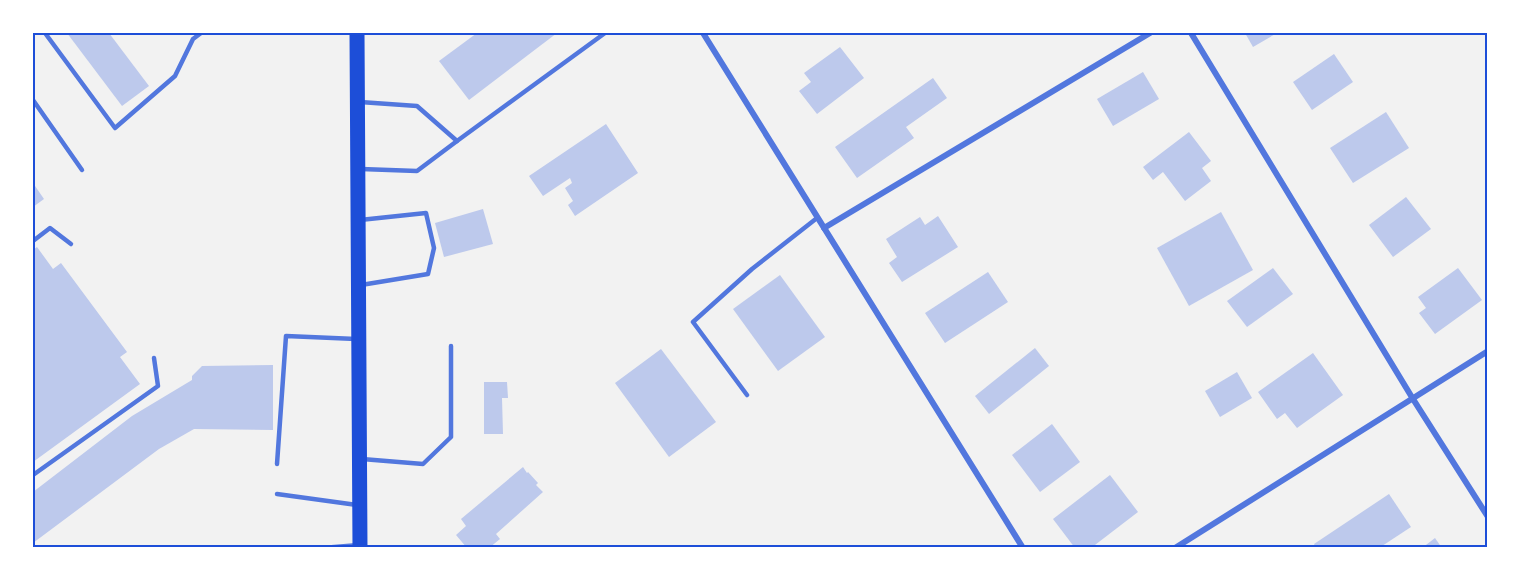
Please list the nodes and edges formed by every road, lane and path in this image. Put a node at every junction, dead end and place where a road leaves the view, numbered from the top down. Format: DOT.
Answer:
graph roads {
  1 [pos="45,33"];
  2 [pos="201,33"];
  3 [pos="357,33"];
  4 [pos="605,33"];
  5 [pos="704,33"];
  6 [pos="1150,33"];
  7 [pos="1191,33"];
  8 [pos="33,100"];
  9 [pos="357,102"];
  10 [pos="457,141"];
  11 [pos="358,169"];
  12 [pos="82,170"];
  13 [pos="817,218"];
  14 [pos="358,220"];
  15 [pos="824,228"];
  16 [pos="33,241"];
  17 [pos="71,243"];
  18 [pos="358,285"];
  19 [pos="359,339"];
  20 [pos="451,346"];
  21 [pos="1488,351"];
  22 [pos="154,358"];
  23 [pos="747,395"];
  24 [pos="1413,399"];
  25 [pos="360,459"];
  26 [pos="277,464"];
  27 [pos="33,475"];
  28 [pos="277,494"];
  29 [pos="360,505"];
  30 [pos="1488,517"];
  31 [pos="360,547"];
  32 [pos="322,548"];
  33 [pos="1023,548"];
  34 [pos="1175,548"];
  1 -- 2 [label="lane"];
  3 -- 9 [label="main road"];
  4 -- 10 [label="lane"];
  5 -- 13 [label="street"];
  6 -- 15 [label="street"];
  7 -- 24 [label="street"];
  8 -- 12 [label="lane"];
  9 -- 10 [label="lane"];
  9 -- 11 [label="main road"];
  10 -- 11 [label="lane"];
  11 -- 14 [label="main road"];
  13 -- 15 [label="street"];
  13 -- 23 [label="lane"];
  14 -- 18 [label="main road"];
  14 -- 18 [label="lane"];
  15 -- 33 [label="street"];
  16 -- 17 [label="lane"];
  18 -- 19 [label="main road"];
  19 -- 25 [label="main road"];
  19 -- 26 [label="lane"];
  20 -- 25 [label="lane"];
  21 -- 24 [label="street"];
  22 -- 27 [label="lane"];
  24 -- 30 [label="street"];
  24 -- 34 [label="street"];
  25 -- 29 [label="main road"];
  28 -- 29 [label="lane"];
  29 -- 31 [label="main road"];
  31 -- 32 [label="lane"];
}
